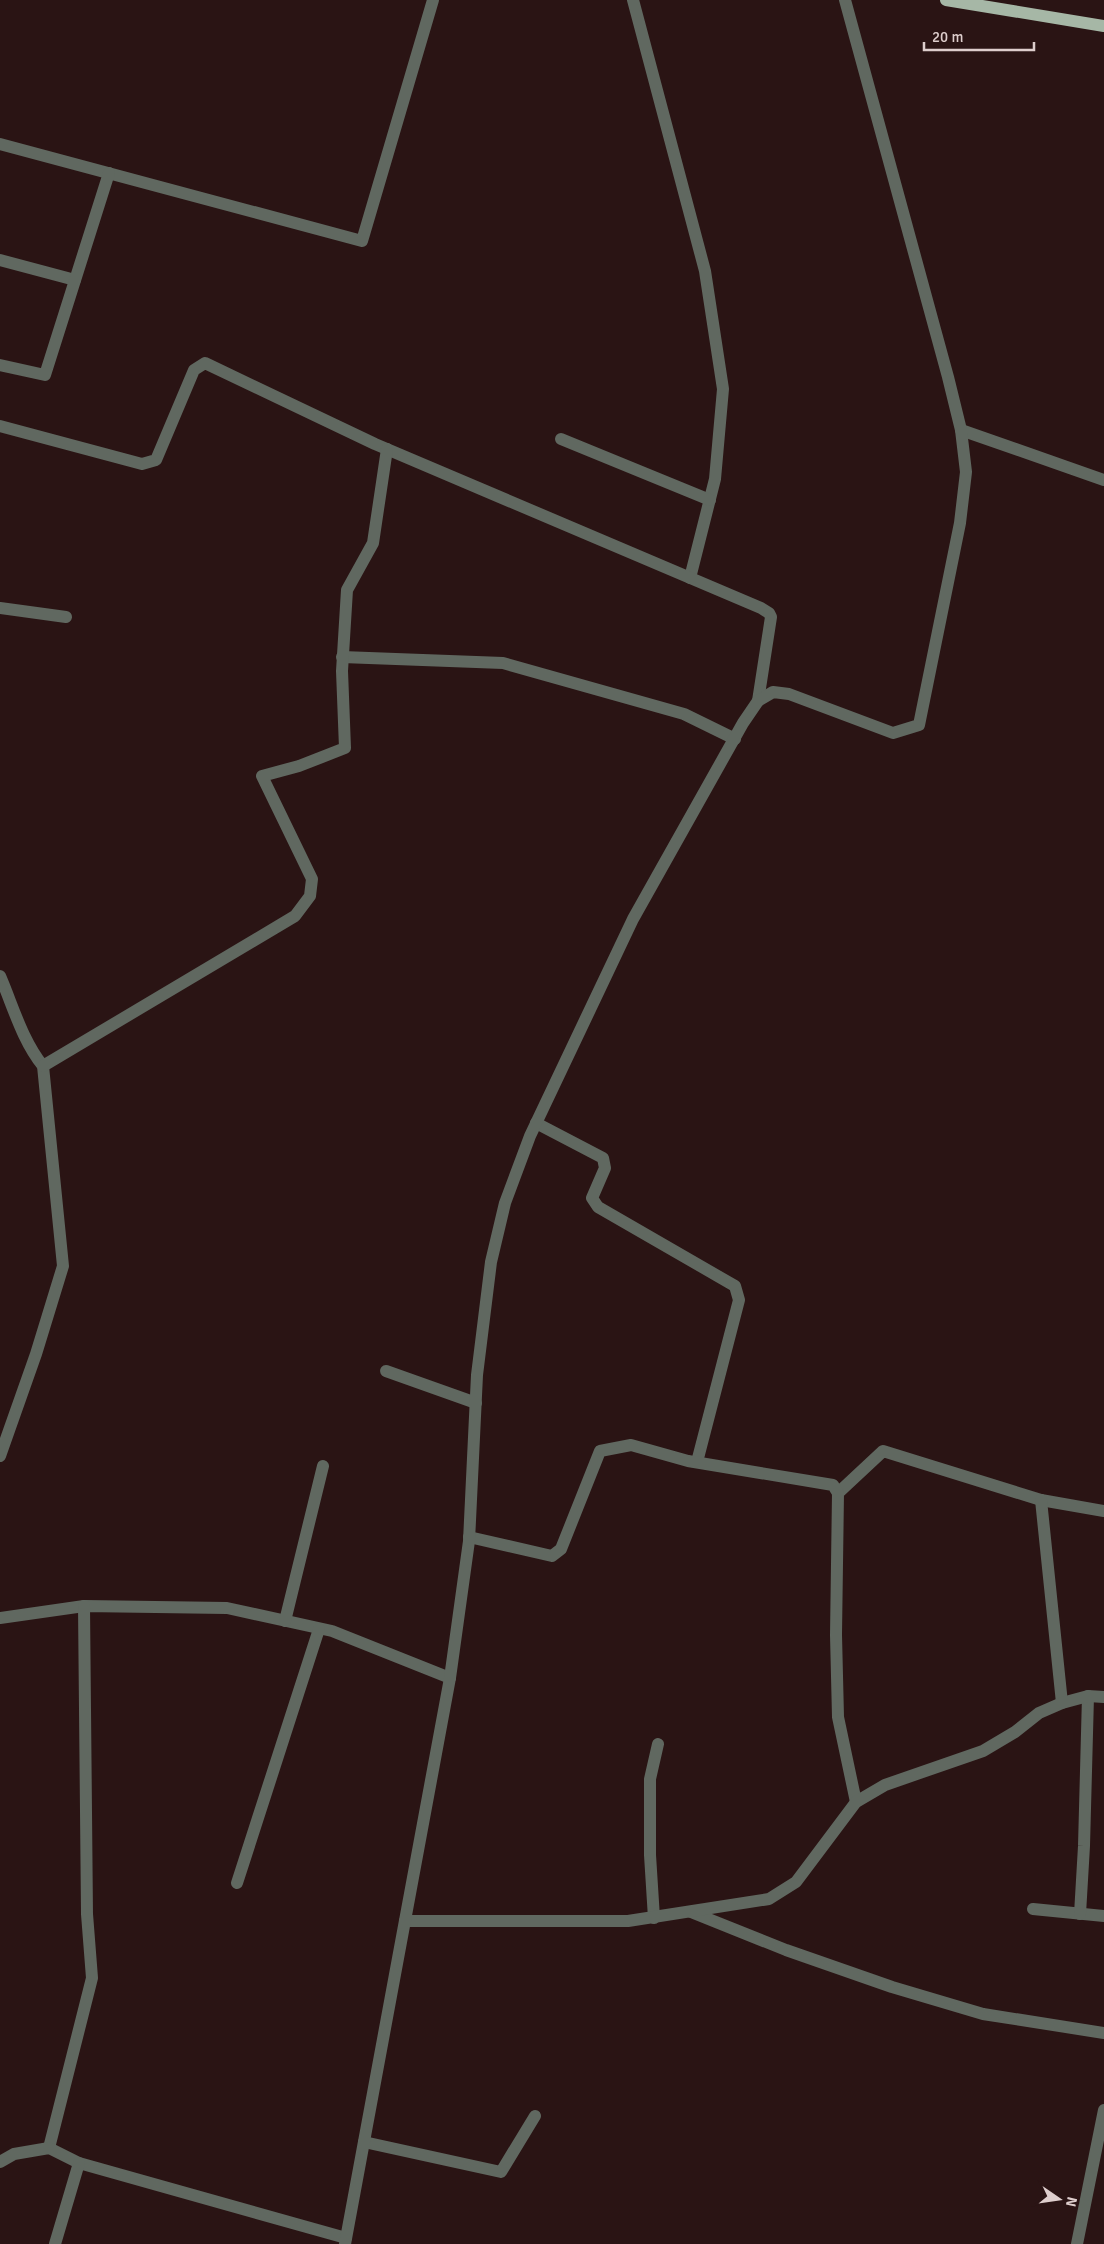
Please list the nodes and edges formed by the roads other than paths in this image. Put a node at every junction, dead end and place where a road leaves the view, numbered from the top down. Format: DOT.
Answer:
graph roads {
  1 [pos="433,0"];
  2 [pos="633,0"];
  3 [pos="845,0"];
  4 [pos="946,0"];
  5 [pos="1104,26"];
  6 [pos="0,144"];
  7 [pos="109,173"];
  8 [pos="0,260"];
  9 [pos="75,280"];
  10 [pos="0,365"];
  11 [pos="0,426"];
  12 [pos="961,430"];
  13 [pos="561,439"];
  14 [pos="387,449"];
  15 [pos="1104,480"];
  16 [pos="710,500"];
  17 [pos="690,578"];
  18 [pos="0,608"];
  19 [pos="66,617"];
  20 [pos="342,657"];
  21 [pos="758,701"];
  22 [pos="734,739"];
  23 [pos="0,976"];
  24 [pos="43,1066"];
  25 [pos="536,1123"];
  26 [pos="386,1370"];
  27 [pos="476,1403"];
  28 [pos="0,1456"];
  29 [pos="697,1462"];
  30 [pos="323,1466"];
  31 [pos="838,1493"];
  32 [pos="1041,1500"];
  33 [pos="1104,1511"];
  34 [pos="469,1537"];
  35 [pos="84,1606"];
  36 [pos="0,1618"];
  37 [pos="286,1621"];
  38 [pos="319,1629"];
  39 [pos="450,1678"];
  40 [pos="1088,1696"];
  41 [pos="1104,1697"];
  42 [pos="1062,1703"];
  43 [pos="658,1744"];
  44 [pos="856,1802"];
  45 [pos="237,1883"];
  46 [pos="1034,1909"];
  47 [pos="691,1912"];
  48 [pos="1080,1914"];
  49 [pos="1104,1916"];
  50 [pos="654,1918"];
  51 [pos="405,1921"];
  52 [pos="1104,2034"];
  53 [pos="1104,2110"];
  54 [pos="535,2116"];
  55 [pos="364,2142"];
  56 [pos="49,2148"];
  57 [pos="0,2162"];
  58 [pos="79,2163"];
  59 [pos="346,2241"];
  60 [pos="54,2244"];
  61 [pos="1076,2244"];
  1 -- 7 [label="street"];
  2 -- 16 [label="street"];
  3 -- 12 [label="street"];
  4 -- 5 [label="main road"];
  6 -- 7 [label="street"];
  7 -- 9 [label="street"];
  8 -- 9 [label="street"];
  9 -- 10 [label="street"];
  11 -- 14 [label="street"];
  12 -- 15 [label="street"];
  12 -- 21 [label="street"];
  13 -- 16 [label="street"];
  14 -- 17 [label="street"];
  14 -- 20 [label="street"];
  16 -- 17 [label="street"];
  17 -- 21 [label="street"];
  18 -- 19 [label="street"];
  20 -- 22 [label="street"];
  20 -- 24 [label="street"];
  21 -- 22 [label="street"];
  22 -- 25 [label="street"];
  23 -- 24 [label="street"];
  24 -- 28 [label="street"];
  25 -- 27 [label="street"];
  25 -- 29 [label="street"];
  26 -- 27 [label="street"];
  27 -- 34 [label="street"];
  29 -- 31 [label="street"];
  29 -- 34 [label="street"];
  30 -- 37 [label="street"];
  31 -- 32 [label="street"];
  31 -- 44 [label="street"];
  32 -- 33 [label="street"];
  32 -- 42 [label="street"];
  34 -- 39 [label="street"];
  35 -- 36 [label="street"];
  35 -- 37 [label="street"];
  35 -- 56 [label="street"];
  37 -- 38 [label="street"];
  38 -- 39 [label="street"];
  38 -- 45 [label="street"];
  39 -- 51 [label="street"];
  40 -- 41 [label="street"];
  40 -- 42 [label="street"];
  40 -- 48 [label="street"];
  42 -- 44 [label="street"];
  43 -- 50 [label="street"];
  44 -- 47 [label="street"];
  46 -- 48 [label="street"];
  47 -- 50 [label="street"];
  47 -- 52 [label="street"];
  48 -- 49 [label="street"];
  50 -- 51 [label="street"];
  51 -- 55 [label="street"];
  53 -- 61 [label="street"];
  54 -- 55 [label="street"];
  55 -- 59 [label="street"];
  56 -- 57 [label="street"];
  56 -- 58 [label="street"];
  58 -- 59 [label="street"];
  58 -- 60 [label="street"];
}
